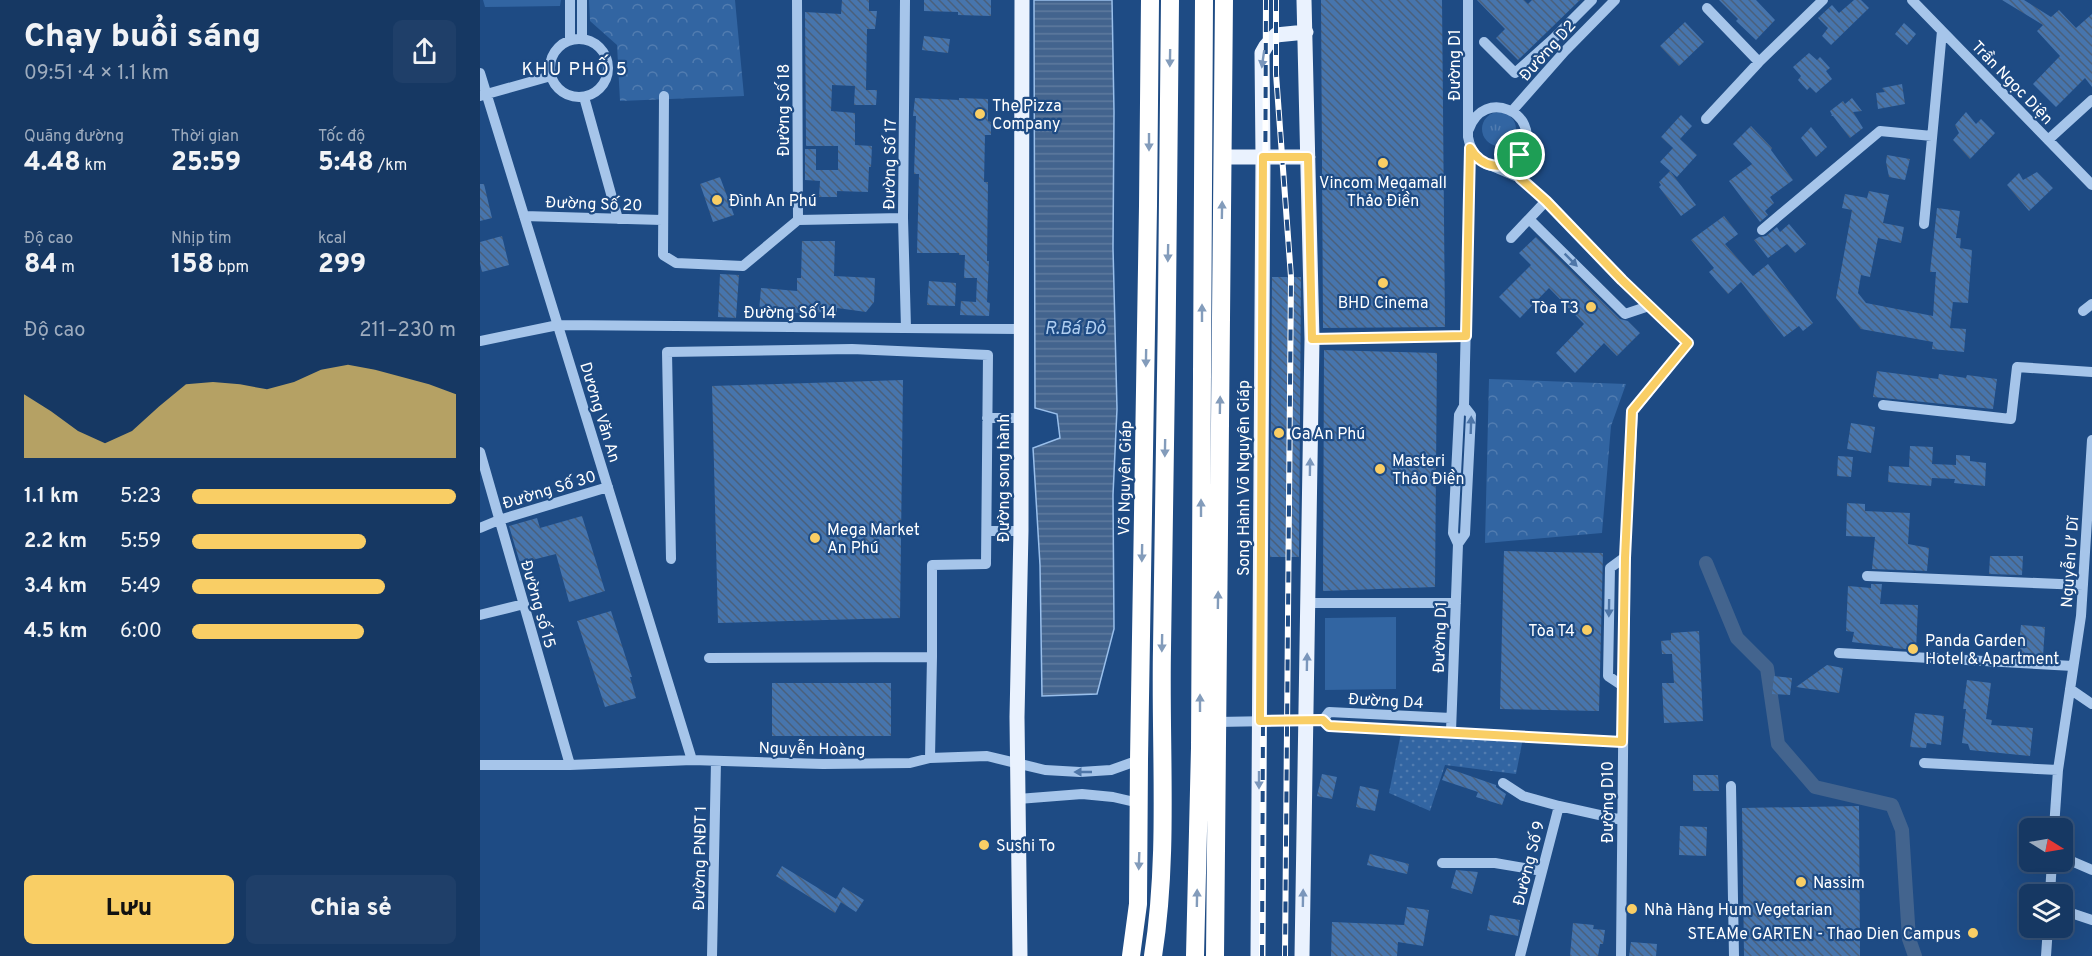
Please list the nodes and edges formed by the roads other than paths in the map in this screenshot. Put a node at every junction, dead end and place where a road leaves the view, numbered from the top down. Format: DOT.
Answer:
graph roads {
  1 [pos="570,0"];
  2 [pos="582,0"];
  3 [pos="797,0"];
  4 [pos="905,0"];
  5 [pos="1022,0"];
  6 [pos="1150,0"];
  7 [pos="1170,0"];
  8 [pos="1204,0"];
  9 [pos="1224,0"];
  10 [pos="1304,0"];
  11 [pos="1468,0"];
  12 [pos="1594,0"];
  13 [pos="1615,0"];
  14 [pos="1823,0"];
  15 [pos="1912,0"];
  16 [pos="1707,8"];
  17 [pos="1606,10"];
  18 [pos="1942,31"];
  19 [pos="1306,32"];
  20 [pos="570,39"];
  21 [pos="582,39"];
  22 [pos="1553,39"];
  23 [pos="1484,42"];
  24 [pos="1565,51"];
  25 [pos="1760,62"];
  26 [pos="480,73"];
  27 [pos="551,76"];
  28 [pos="483,95"];
  29 [pos="664,96"];
  30 [pos="584,97"];
  31 [pos="2092,100"];
  32 [pos="1512,111"];
  33 [pos="1706,119"];
  34 [pos="1469,129"];
  35 [pos="1932,136"];
  36 [pos="2048,140"];
  37 [pos="1470,148"];
  38 [pos="1520,155"];
  39 [pos="1222,157"];
  40 [pos="1263,157"];
  41 [pos="1308,157"];
  42 [pos="1491,166"];
  43 [pos="1520,178"];
  44 [pos="2092,185"];
  45 [pos="1546,201"];
  46 [pos="524,216"];
  47 [pos="903,218"];
  48 [pos="618,219"];
  49 [pos="1529,219"];
  50 [pos="662,220"];
  51 [pos="798,220"];
  52 [pos="1924,224"];
  53 [pos="1762,230"];
  54 [pos="1511,238"];
  55 [pos="1649,306"];
  56 [pos="558,325"];
  57 [pos="906,328"];
  58 [pos="1022,329"];
  59 [pos="1466,336"];
  60 [pos="1312,339"];
  61 [pos="480,341"];
  62 [pos="2092,372"];
  63 [pos="1883,405"];
  64 [pos="987,418"];
  65 [pos="1021,418"];
  66 [pos="2092,440"];
  67 [pos="480,452"];
  68 [pos="483,471"];
  69 [pos="608,487"];
  70 [pos="499,520"];
  71 [pos="480,528"];
  72 [pos="987,531"];
  73 [pos="1021,531"];
  74 [pos="2089,549"];
  75 [pos="671,559"];
  76 [pos="1867,576"];
  77 [pos="2083,585"];
  78 [pos="1308,603"];
  79 [pos="1456,603"];
  80 [pos="524,604"];
  81 [pos="480,615"];
  82 [pos="1839,653"];
  83 [pos="932,657"];
  84 [pos="709,658"];
  85 [pos="2073,666"];
  86 [pos="2070,689"];
  87 [pos="2092,704"];
  88 [pos="1366,714"];
  89 [pos="1451,718"];
  90 [pos="1306,720"];
  91 [pos="1323,720"];
  92 [pos="1260,721"];
  93 [pos="1217,722"];
  94 [pos="1365,728"];
  95 [pos="1451,731"];
  96 [pos="1622,742"];
  97 [pos="930,758"];
  98 [pos="692,760"];
  99 [pos="1139,760"];
  100 [pos="716,761"];
  101 [pos="1018,763"];
  102 [pos="1924,763"];
  103 [pos="480,765"];
  104 [pos="570,765"];
  105 [pos="2058,770"];
  106 [pos="1503,783"];
  107 [pos="1731,786"];
  108 [pos="1018,799"];
  109 [pos="1139,802"];
  110 [pos="1558,806"];
  111 [pos="2055,818"];
  112 [pos="1622,820"];
  113 [pos="1442,862"];
  114 [pos="2073,862"];
  115 [pos="2092,870"];
  116 [pos="1542,871"];
  117 [pos="2073,914"];
  118 [pos="2092,920"];
  119 [pos="2047,938"];
  120 [pos="712,956"];
  121 [pos="1020,956"];
  122 [pos="1131,956"];
  123 [pos="1153,956"];
  124 [pos="1195,956"];
  125 [pos="1215,956"];
  126 [pos="1258,956"];
  127 [pos="1302,956"];
  128 [pos="1520,956"];
  129 [pos="1621,956"];
  130 [pos="1734,956"];
  131 [pos="2046,956"];
  1 -- 20 [label="street"];
  2 -- 21 [label="street"];
  3 -- 51 [label="street, Đường Số 18"];
  4 -- 47 [label="street, Đường Số 17"];
  5 -- 58 [label="main road, Đường song hành"];
  6 -- 99 [label="highway, Võ Nguyên Giáp, one-way"];
  7 -- 123 [label="highway, one-way"];
  124 -- 8 [label="highway, one-way"];
  9 -- 39 [label="highway"];
  10 -- 19 [label="main road"];
  11 -- 34 [label="street, Đường D1"];
  12 -- 17 [label="street"];
  12 -- 22 [label="street"];
  13 -- 17 [label="street, Đường D2"];
  14 -- 25 [label="street"];
  15 -- 18 [label="street, Trần Ngọc Diện"];
  16 -- 25 [label="street"];
  17 -- 24 [label="street, Đường D2"];
  18 -- 35 [label="street"];
  18 -- 36 [label="street, Trần Ngọc Diện"];
  19 -- 40 [label="main road, Song Hành Võ Nguyên Giáp, one-way"];
  19 -- 41 [label="main road"];
  20 -- 21 [label="street"];
  20 -- 27 [label="street"];
  21 -- 30 [label="street"];
  22 -- 23 [label="street"];
  22 -- 24 [label="street"];
  24 -- 32 [label="street, Đường D2"];
  25 -- 33 [label="street"];
  26 -- 28 [label="street, Dương Văn An"];
  27 -- 28 [label="street"];
  27 -- 30 [label="street"];
  28 -- 46 [label="street, Dương Văn An"];
  29 -- 50 [label="street, Đường Số 20"];
  30 -- 48 [label="street"];
  31 -- 36 [label="street"];
  32 -- 34 [label="street"];
  32 -- 38 [label="street"];
  34 -- 37 [label="street"];
  35 -- 52 [label="street"];
  35 -- 53 [label="street"];
  36 -- 44 [label="street, Trần Ngọc Diện"];
  37 -- 42 [label="street"];
  37 -- 59 [label="street, Đường D1"];
  38 -- 42 [label="street"];
  38 -- 43 [label="street"];
  39 -- 40 [label="main road"];
  93 -- 39 [label="highway, one-way"];
  40 -- 41 [label="main road"];
  40 -- 92 [label="main road, Song Hành Võ Nguyên Giáp"];
  41 -- 60 [label="main road"];
  42 -- 43 [label="street"];
  43 -- 45 [label="street"];
  45 -- 49 [label="street"];
  45 -- 55 [label="street"];
  46 -- 48 [label="street, Đường Số 20"];
  46 -- 56 [label="street, Dương Văn An"];
  47 -- 51 [label="street"];
  47 -- 57 [label="street, Đường Số 17"];
  48 -- 50 [label="street, Đường Số 20"];
  49 -- 54 [label="street"];
  49 -- 55 [label="street, one-way"];
  50 -- 51 [label="street, Đường Số 20"];
  55 -- 96 [label="street, Đường D10"];
  56 -- 57 [label="street, Đường Số 14"];
  56 -- 61 [label="street"];
  56 -- 69 [label="street, Dương Văn An"];
  57 -- 58 [label="street, Đường Số 14"];
  58 -- 65 [label="main road, Đường song hành"];
  59 -- 60 [label="street"];
  59 -- 79 [label="street, Đường D1"];
  78 -- 60 [label="main road, one-way"];
  62 -- 63 [label="street"];
  64 -- 65 [label="street"];
  64 -- 72 [label="street"];
  64 -- 75 [label="street"];
  65 -- 73 [label="main road, Đường song hành"];
  66 -- 74 [label="street, Nguyễn Ư Dĩ"];
  67 -- 68 [label="street, Đường số 15"];
  68 -- 70 [label="street, Đường số 15"];
  69 -- 70 [label="street, Đường Số 30"];
  69 -- 98 [label="street, Dương Văn An"];
  70 -- 71 [label="street, Đường Số 30"];
  70 -- 80 [label="street, Đường số 15"];
  72 -- 73 [label="street"];
  72 -- 83 [label="street"];
  73 -- 101 [label="main road, Đường song hành"];
  74 -- 77 [label="street, Nguyễn Ư Dĩ"];
  76 -- 77 [label="street"];
  77 -- 85 [label="street, Nguyễn Ư Dĩ"];
  78 -- 79 [label="street"];
  90 -- 78 [label="main road, one-way"];
  79 -- 89 [label="street, Đường D1"];
  80 -- 81 [label="street"];
  80 -- 104 [label="street, Đường số 15"];
  82 -- 85 [label="street"];
  83 -- 84 [label="street"];
  83 -- 97 [label="street"];
  85 -- 86 [label="street, Nguyễn Ư Dĩ"];
  86 -- 87 [label="street"];
  86 -- 105 [label="street, Nguyễn Ư Dĩ"];
  88 -- 89 [label="street, Đường D4"];
  88 -- 91 [label="street, Đường D4"];
  88 -- 94 [label="street"];
  89 -- 95 [label="street, Đường D1"];
  90 -- 91 [label="street, Đường D4"];
  90 -- 92 [label="street, Đường D4"];
  127 -- 90 [label="main road, one-way"];
  91 -- 94 [label="street, Đường D4"];
  92 -- 93 [label="street, Đường D4"];
  92 -- 126 [label="main road, Song Hành Võ Nguyên Giáp, one-way"];
  93 -- 125 [label="highway"];
  94 -- 95 [label="street, Đường D4"];
  95 -- 96 [label="street, Đường D4"];
  96 -- 112 [label="street, Đường D10"];
  97 -- 100 [label="street, Nguyễn Hoàng"];
  97 -- 101 [label="street, Nguyễn Hoàng"];
  98 -- 100 [label="street, Nguyễn Hoàng"];
  98 -- 104 [label="street, Nguyễn Hoàng"];
  99 -- 101 [label="street, Nguyễn Hoàng, one-way"];
  99 -- 109 [label="highway, Võ Nguyên Giáp"];
  100 -- 120 [label="street, Đường PNĐT 1"];
  101 -- 108 [label="main road, Đường song hành"];
  102 -- 105 [label="street"];
  103 -- 104 [label="street, Nguyễn Hoàng"];
  105 -- 111 [label="street, Nguyễn Ư Dĩ"];
  106 -- 110 [label="street"];
  107 -- 130 [label="street"];
  108 -- 109 [label="street"];
  108 -- 121 [label="main road, Đường song hành"];
  109 -- 122 [label="highway, Võ Nguyên Giáp, one-way"];
  110 -- 112 [label="street, Đường Số 9"];
  110 -- 116 [label="street, Đường Số 9"];
  112 -- 129 [label="street, Đường D10"];
  113 -- 116 [label="street"];
  114 -- 115 [label="street"];
  116 -- 128 [label="street, Đường Số 9"];
  117 -- 118 [label="street"];
  119 -- 131 [label="street"];
}
